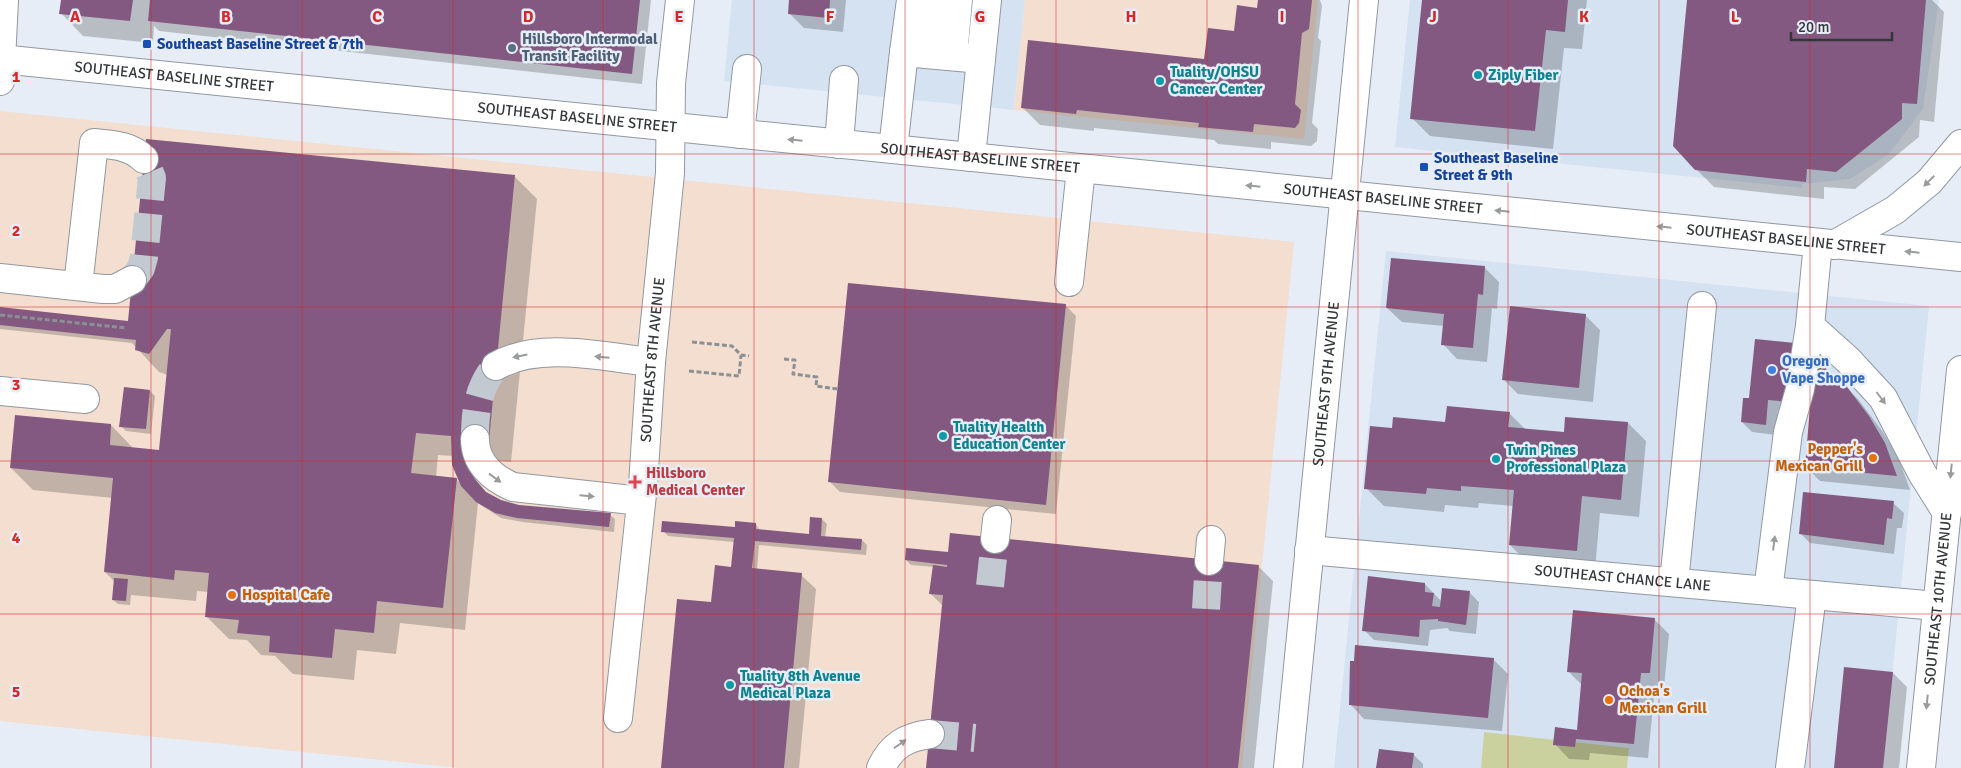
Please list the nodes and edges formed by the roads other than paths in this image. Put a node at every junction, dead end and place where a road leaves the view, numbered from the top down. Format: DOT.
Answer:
graph roads {
  1 [pos="4,0"];
  2 [pos="680,0"];
  3 [pos="911,0"];
  4 [pos="933,0"];
  5 [pos="958,0"];
  6 [pos="986,0"];
  7 [pos="1364,0"];
  8 [pos="928,54"];
  9 [pos="981,59"];
  10 [pos="0,66"];
  11 [pos="747,69"];
  12 [pos="844,80"];
  13 [pos="671,127"];
  14 [pos="740,134"];
  15 [pos="839,144"];
  16 [pos="1961,144"];
  17 [pos="893,149"];
  18 [pos="971,157"];
  19 [pos="144,159"];
  20 [pos="1081,169"];
  21 [pos="1344,195"];
  22 [pos="1826,244"];
  23 [pos="1961,257"];
  24 [pos="0,278"];
  25 [pos="132,280"];
  26 [pos="1069,282"];
  27 [pos="78,286"];
  28 [pos="1702,306"];
  29 [pos="1810,326"];
  30 [pos="651,362"];
  31 [pos="496,366"];
  32 [pos="1961,370"];
  33 [pos="0,391"];
  34 [pos="85,399"];
  35 [pos="475,439"];
  36 [pos="641,501"];
  37 [pos="1947,513"];
  38 [pos="1309,550"];
  39 [pos="1674,582"];
  40 [pos="1768,591"];
  41 [pos="1812,595"];
  42 [pos="1937,606"];
  43 [pos="618,718"];
  44 [pos="930,734"];
  45 [pos="881,768"];
  46 [pos="1288,768"];
  47 [pos="1790,768"];
  48 [pos="1921,768"];
  1 -- 10 [label="main road"];
  2 -- 13 [label="main road, SOUTHEAST 8TH AVENUE"];
  3 -- 8 [label="main road"];
  4 -- 8 [label="main road"];
  5 -- 8 [label="main road"];
  6 -- 9 [label="main road"];
  7 -- 21 [label="main road, SOUTHEAST 9TH AVENUE"];
  8 -- 9 [label="main road"];
  8 -- 17 [label="main road"];
  9 -- 18 [label="main road"];
  10 -- 13 [label="main road, SOUTHEAST BASELINE STREET"];
  11 -- 14 [label="main road"];
  12 -- 15 [label="main road"];
  13 -- 14 [label="main road, SOUTHEAST BASELINE STREET"];
  13 -- 30 [label="main road, SOUTHEAST 8TH AVENUE"];
  15 -- 14 [label="main road, SOUTHEAST BASELINE STREET, one-way"];
  15 -- 17 [label="main road, SOUTHEAST BASELINE STREET"];
  16 -- 22 [label="main road, one-way"];
  17 -- 18 [label="main road, SOUTHEAST BASELINE STREET"];
  18 -- 20 [label="main road, SOUTHEAST BASELINE STREET"];
  19 -- 27 [label="main road"];
  21 -- 20 [label="main road, SOUTHEAST BASELINE STREET, one-way"];
  20 -- 26 [label="main road"];
  22 -- 21 [label="main road, SOUTHEAST BASELINE STREET, one-way"];
  21 -- 38 [label="main road, SOUTHEAST 9TH AVENUE"];
  23 -- 22 [label="main road, SOUTHEAST BASELINE STREET, one-way"];
  22 -- 29 [label="main road"];
  24 -- 27 [label="main road"];
  25 -- 27 [label="main road"];
  28 -- 39 [label="main road"];
  29 -- 37 [label="main road, one-way"];
  40 -- 29 [label="main road, one-way"];
  30 -- 31 [label="main road, one-way"];
  30 -- 36 [label="main road, SOUTHEAST 8TH AVENUE"];
  32 -- 37 [label="main road, SOUTHEAST 10TH AVENUE, one-way"];
  33 -- 34 [label="main road"];
  35 -- 36 [label="main road, one-way"];
  36 -- 43 [label="main road, SOUTHEAST 8TH AVENUE"];
  37 -- 42 [label="main road, SOUTHEAST 10TH AVENUE"];
  38 -- 39 [label="main road, SOUTHEAST CHANCE LANE"];
  38 -- 46 [label="main road, SOUTHEAST 9TH AVENUE"];
  39 -- 40 [label="main road, SOUTHEAST CHANCE LANE"];
  40 -- 41 [label="main road, SOUTHEAST CHANCE LANE"];
  41 -- 42 [label="main road, SOUTHEAST CHANCE LANE"];
  41 -- 47 [label="main road"];
  42 -- 48 [label="main road, SOUTHEAST 10TH AVENUE, one-way"];
  45 -- 44 [label="main road, one-way"];
}
